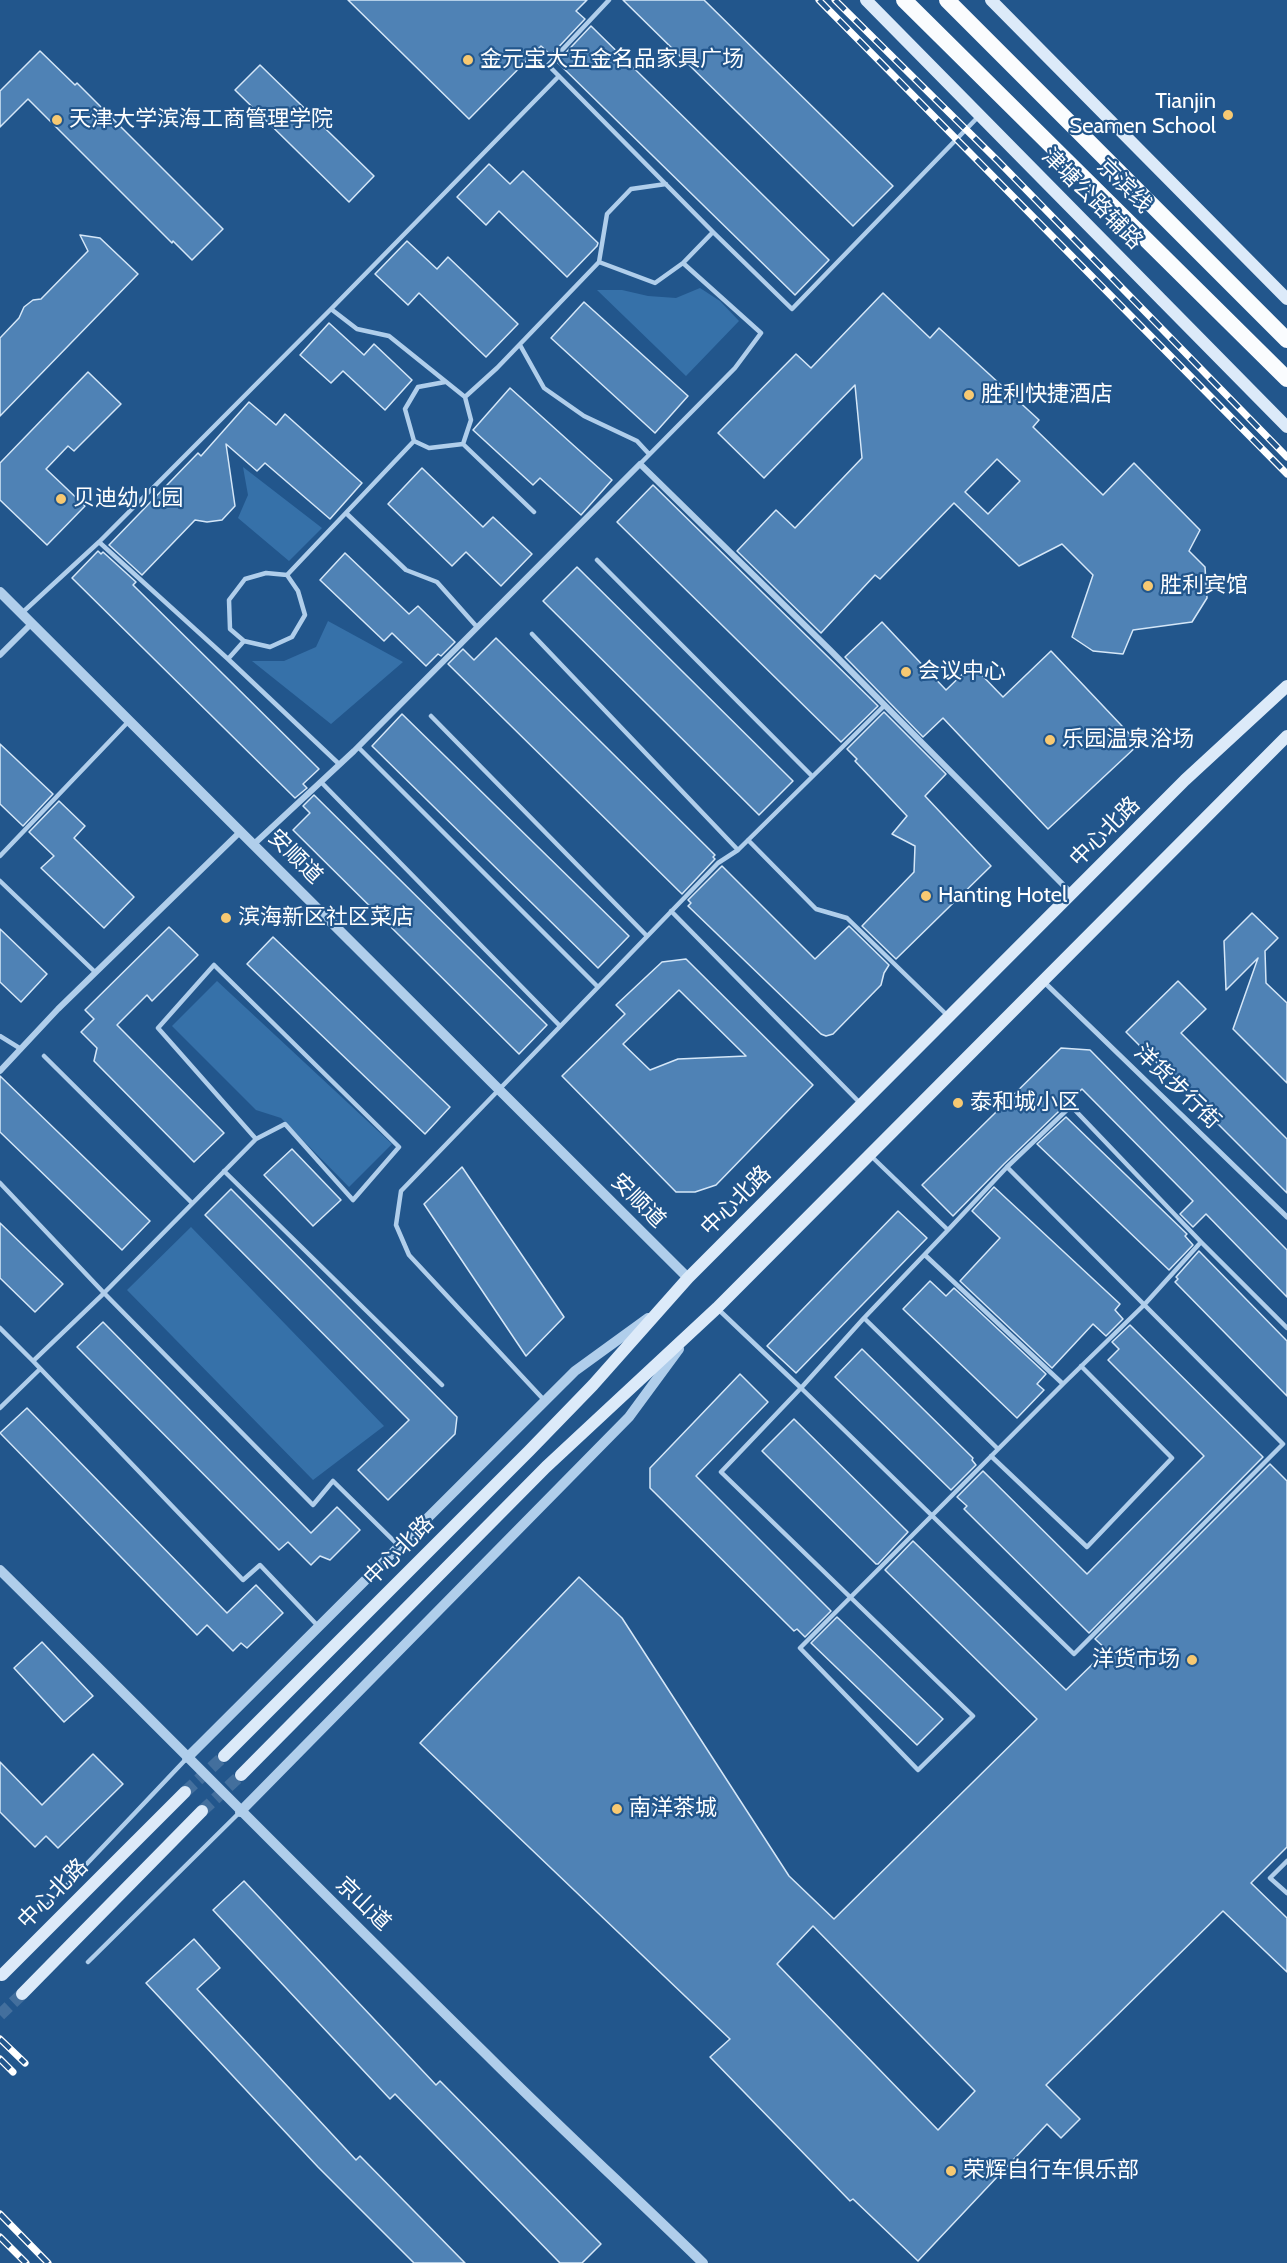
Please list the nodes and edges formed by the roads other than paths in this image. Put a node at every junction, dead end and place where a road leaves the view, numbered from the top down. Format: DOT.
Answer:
graph roads {
  1 [pos="609,0"];
  2 [pos="866,0"];
  3 [pos="904,0"];
  4 [pos="946,0"];
  5 [pos="992,0"];
  6 [pos="559,76"];
  7 [pos="980,116"];
  8 [pos="666,184"];
  9 [pos="713,232"];
  10 [pos="599,262"];
  11 [pos="683,263"];
  12 [pos="1287,299"];
  13 [pos="331,309"];
  14 [pos="1287,340"];
  15 [pos="520,345"];
  16 [pos="1287,379"];
  17 [pos="445,382"];
  18 [pos="465,397"];
  19 [pos="1287,427"];
  20 [pos="414,441"];
  21 [pos="463,444"];
  22 [pos="649,454"];
  23 [pos="640,464"];
  24 [pos="534,512"];
  25 [pos="346,513"];
  26 [pos="99,542"];
  27 [pos="597,560"];
  28 [pos="287,575"];
  29 [pos="0,592"];
  30 [pos="22,613"];
  31 [pos="32,623"];
  32 [pos="477,627"];
  33 [pos="532,634"];
  34 [pos="244,641"];
  35 [pos="0,655"];
  36 [pos="228,658"];
  37 [pos="1287,686"];
  38 [pos="885,705"];
  39 [pos="431,716"];
  40 [pos="130,721"];
  41 [pos="1287,736"];
  42 [pos="358,747"];
  43 [pos="339,764"];
  44 [pos="812,776"];
  45 [pos="321,782"];
  46 [pos="241,831"];
  47 [pos="748,840"];
  48 [pos="254,844"];
  49 [pos="738,850"];
  50 [pos="0,856"];
  51 [pos="0,881"];
  52 [pos="1072,895"];
  53 [pos="671,911"];
  54 [pos="647,936"];
  55 [pos="95,972"];
  56 [pos="1043,981"];
  57 [pos="598,987"];
  58 [pos="950,1018"];
  59 [pos="560,1026"];
  60 [pos="0,1036"];
  61 [pos="21,1049"];
  62 [pos="44,1056"];
  63 [pos="0,1071"];
  64 [pos="498,1090"];
  65 [pos="862,1105"];
  66 [pos="256,1139"];
  67 [pos="870,1155"];
  68 [pos="1007,1167"];
  69 [pos="224,1171"];
  70 [pos="0,1183"];
  71 [pos="192,1203"];
  72 [pos="1287,1217"];
  73 [pos="948,1230"];
  74 [pos="1201,1242"];
  75 [pos="926,1256"];
  76 [pos="688,1278"];
  77 [pos="104,1293"];
  78 [pos="1144,1305"];
  79 [pos="717,1308"];
  80 [pos="661,1309"];
  81 [pos="864,1318"];
  82 [pos="0,1328"];
  83 [pos="1287,1328"];
  84 [pos="688,1336"];
  85 [pos="33,1361"];
  86 [pos="1081,1366"];
  87 [pos="40,1368"];
  88 [pos="1063,1384"];
  89 [pos="442,1386"];
  90 [pos="801,1389"];
  91 [pos="545,1401"];
  92 [pos="0,1408"];
  93 [pos="998,1449"];
  94 [pos="991,1456"];
  95 [pos="931,1515"];
  96 [pos="399,1546"];
  97 [pos="0,1570"];
  98 [pos="851,1597"];
  99 [pos="318,1626"];
  100 [pos="224,1756"];
  101 [pos="187,1758"];
  102 [pos="241,1775"];
  103 [pos="186,1792"];
  104 [pos="202,1811"];
  105 [pos="240,1812"];
  106 [pos="1287,1861"];
  107 [pos="1287,1893"];
  108 [pos="44,1909"];
  109 [pos="88,1962"];
  110 [pos="2,1975"];
  111 [pos="22,1994"];
  112 [pos="702,2263"];
  1 -- 6 [label="lane"];
  2 -- 7 [label="main road, 津塘公路辅路"];
  3 -- 16 [label="highway, 京滨线"];
  4 -- 14 [label="highway, 京滨线"];
  5 -- 12 [label="main road"];
  6 -- 8 [label="lane"];
  6 -- 13 [label="lane"];
  7 -- 9 [label="lane"];
  7 -- 19 [label="main road, 津塘公路辅路"];
  8 -- 9 [label="lane"];
  8 -- 10 [label="lane"];
  9 -- 11 [label="lane"];
  10 -- 11 [label="lane"];
  10 -- 15 [label="lane"];
  11 -- 22 [label="lane"];
  13 -- 17 [label="lane"];
  13 -- 26 [label="lane"];
  15 -- 18 [label="lane"];
  15 -- 22 [label="lane"];
  17 -- 18 [label="lane"];
  17 -- 20 [label="lane"];
  18 -- 21 [label="lane"];
  20 -- 21 [label="lane"];
  20 -- 25 [label="lane"];
  21 -- 24 [label="lane"];
  22 -- 23 [label="lane"];
  23 -- 32 [label="street"];
  23 -- 38 [label="street"];
  25 -- 28 [label="lane"];
  25 -- 32 [label="lane"];
  26 -- 30 [label="lane"];
  26 -- 36 [label="lane"];
  27 -- 44 [label="lane"];
  28 -- 34 [label="lane"];
  28 -- 34 [label="lane"];
  29 -- 30 [label="street, 安顺道"];
  30 -- 31 [label="street, 安顺道"];
  31 -- 35 [label="street"];
  31 -- 40 [label="street, 安顺道"];
  32 -- 42 [label="street"];
  33 -- 49 [label="lane"];
  34 -- 36 [label="lane"];
  36 -- 43 [label="lane"];
  37 -- 52 [label="main road, 中心北路"];
  38 -- 44 [label="lane"];
  38 -- 52 [label="street"];
  39 -- 54 [label="lane"];
  40 -- 46 [label="street, 安顺道"];
  40 -- 50 [label="lane"];
  41 -- 56 [label="main road, 中心北路"];
  42 -- 43 [label="street"];
  42 -- 57 [label="lane"];
  43 -- 45 [label="street"];
  44 -- 47 [label="lane"];
  45 -- 48 [label="street"];
  45 -- 59 [label="lane"];
  46 -- 48 [label="street, 安顺道"];
  46 -- 55 [label="street"];
  47 -- 49 [label="lane"];
  47 -- 58 [label="lane"];
  48 -- 64 [label="street, 安顺道"];
  49 -- 53 [label="lane"];
  51 -- 55 [label="lane"];
  52 -- 58 [label="main road, 中心北路"];
  53 -- 54 [label="lane"];
  53 -- 65 [label="lane"];
  54 -- 57 [label="lane"];
  55 -- 61 [label="street"];
  56 -- 67 [label="main road, 中心北路"];
  56 -- 72 [label="street, 洋货步行街"];
  57 -- 59 [label="lane"];
  58 -- 65 [label="main road, 中心北路"];
  59 -- 64 [label="lane"];
  60 -- 61 [label="lane"];
  61 -- 63 [label="street"];
  62 -- 71 [label="lane"];
  64 -- 76 [label="street, 安顺道"];
  64 -- 91 [label="lane"];
  65 -- 76 [label="main road, 中心北路"];
  66 -- 66 [label="lane"];
  66 -- 69 [label="lane"];
  67 -- 73 [label="lane"];
  67 -- 79 [label="main road, 中心北路"];
  68 -- 73 [label="lane"];
  68 -- 74 [label="lane"];
  68 -- 78 [label="lane"];
  69 -- 71 [label="lane"];
  69 -- 89 [label="lane"];
  70 -- 77 [label="lane"];
  71 -- 77 [label="lane"];
  73 -- 75 [label="lane"];
  74 -- 78 [label="lane"];
  74 -- 83 [label="lane"];
  75 -- 81 [label="lane"];
  75 -- 88 [label="lane"];
  76 -- 80 [label="main road, 中心北路"];
  77 -- 85 [label="lane"];
  77 -- 96 [label="lane"];
  78 -- 86 [label="lane"];
  78 -- 95 [label="lane"];
  79 -- 84 [label="main road, 中心北路"];
  79 -- 90 [label="lane"];
  80 -- 91 [label="street"];
  80 -- 100 [label="main road, 中心北路"];
  81 -- 90 [label="lane"];
  81 -- 93 [label="lane"];
  82 -- 85 [label="lane"];
  84 -- 102 [label="main road, 中心北路"];
  84 -- 105 [label="street"];
  85 -- 87 [label="lane"];
  86 -- 88 [label="lane"];
  86 -- 94 [label="lane"];
  87 -- 92 [label="lane"];
  87 -- 99 [label="lane"];
  88 -- 93 [label="lane"];
  90 -- 95 [label="lane"];
  90 -- 98 [label="lane"];
  91 -- 96 [label="street"];
  93 -- 94 [label="lane"];
  94 -- 95 [label="lane"];
  95 -- 98 [label="lane"];
  96 -- 99 [label="street"];
  97 -- 101 [label="street, 京山道"];
  98 -- 98 [label="lane"];
  99 -- 101 [label="street"];
  101 -- 105 [label="street, 京山道"];
  101 -- 108 [label="lane"];
  103 -- 110 [label="main road, 中心北路"];
  104 -- 111 [label="main road"];
  105 -- 109 [label="lane"];
  105 -- 112 [label="street, 京山道"];
  106 -- 107 [label="lane"];
}
